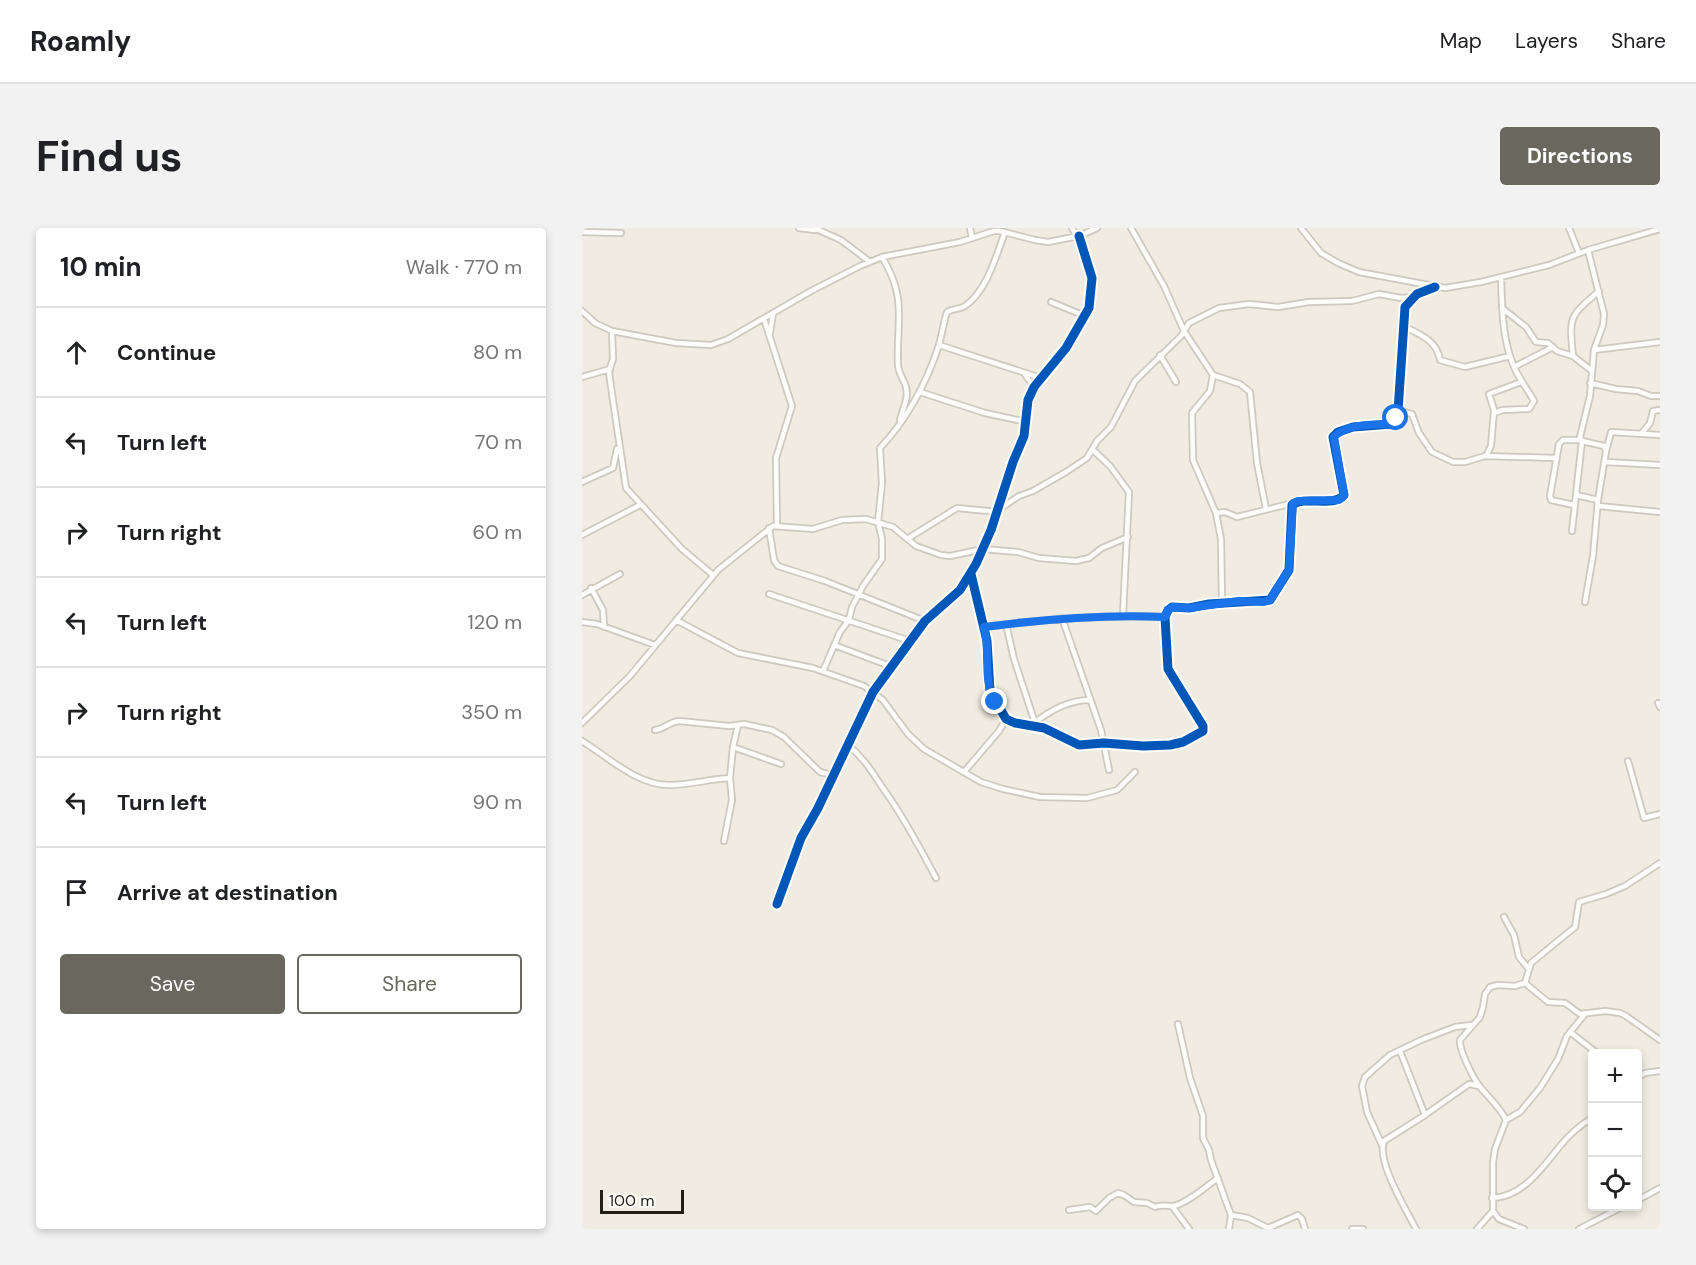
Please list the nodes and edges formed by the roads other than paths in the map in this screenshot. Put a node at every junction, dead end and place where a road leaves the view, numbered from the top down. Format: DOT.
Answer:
graph roads {
  1 [pos="799,228"];
  2 [pos="970,228"];
  3 [pos="1072,228"];
  4 [pos="1097,228"];
  5 [pos="1131,228"];
  6 [pos="1301,228"];
  7 [pos="1569,228"];
  8 [pos="814,229"];
  9 [pos="1660,229"];
  10 [pos="582,232"];
  11 [pos="1005,232"];
  12 [pos="621,233"];
  13 [pos="1078,236"];
  14 [pos="972,238"];
  15 [pos="1588,250"];
  16 [pos="1579,253"];
  17 [pos="882,257"];
  18 [pos="870,262"];
  19 [pos="1501,277"];
  20 [pos="1435,287"];
  21 [pos="1599,291"];
  22 [pos="1413,297"];
  23 [pos="1051,302"];
  24 [pos="1502,308"];
  25 [pos="582,311"];
  26 [pos="773,314"];
  27 [pos="1085,316"];
  28 [pos="764,319"];
  29 [pos="1403,326"];
  30 [pos="612,331"];
  31 [pos="1184,331"];
  32 [pos="770,336"];
  33 [pos="1660,342"];
  34 [pos="939,345"];
  35 [pos="1552,347"];
  36 [pos="1594,350"];
  37 [pos="1160,355"];
  38 [pos="1510,356"];
  39 [pos="1573,356"];
  40 [pos="1514,367"];
  41 [pos="610,369"];
  42 [pos="1592,371"];
  43 [pos="1024,373"];
  44 [pos="1213,375"];
  45 [pos="582,377"];
  46 [pos="1041,378"];
  47 [pos="1176,382"];
  48 [pos="1521,382"];
  49 [pos="1590,383"];
  50 [pos="1034,387"];
  51 [pos="920,392"];
  52 [pos="1660,396"];
  53 [pos="1660,410"];
  54 [pos="1398,411"];
  55 [pos="1494,413"];
  56 [pos="899,422"];
  57 [pos="1027,422"];
  58 [pos="1642,433"];
  59 [pos="1660,435"];
  60 [pos="1582,441"];
  61 [pos="618,446"];
  62 [pos="1093,450"];
  63 [pos="1606,451"];
  64 [pos="1486,456"];
  65 [pos="1555,458"];
  66 [pos="1606,462"];
  67 [pos="1660,465"];
  68 [pos="582,482"];
  69 [pos="1576,495"];
  70 [pos="1598,500"];
  71 [pos="1293,503"];
  72 [pos="640,506"];
  73 [pos="1574,506"];
  74 [pos="1598,506"];
  75 [pos="1266,509"];
  76 [pos="998,511"];
  77 [pos="1660,512"];
  78 [pos="1216,513"];
  79 [pos="878,522"];
  80 [pos="777,525"];
  81 [pos="769,528"];
  82 [pos="1572,531"];
  83 [pos="582,535"];
  84 [pos="1128,537"];
  85 [pos="907,539"];
  86 [pos="983,549"];
  87 [pos="971,573"];
  88 [pos="620,574"];
  89 [pos="713,575"];
  90 [pos="591,588"];
  91 [pos="769,594"];
  92 [pos="859,594"];
  93 [pos="582,595"];
  94 [pos="1585,602"];
  95 [pos="1222,603"];
  96 [pos="1123,615"];
  97 [pos="1165,617"];
  98 [pos="1062,618"];
  99 [pos="676,620"];
  100 [pos="849,620"];
  101 [pos="925,621"];
  102 [pos="582,622"];
  103 [pos="1006,624"];
  104 [pos="604,627"];
  105 [pos="984,627"];
  106 [pos="910,641"];
  107 [pos="655,645"];
  108 [pos="834,645"];
  109 [pos="890,666"];
  110 [pos="824,671"];
  111 [pos="873,692"];
  112 [pos="1090,700"];
  113 [pos="1006,719"];
  114 [pos="582,723"];
  115 [pos="1033,724"];
  116 [pos="738,725"];
  117 [pos="655,730"];
  118 [pos="582,741"];
  119 [pos="1104,743"];
  120 [pos="847,744"];
  121 [pos="733,747"];
  122 [pos="1628,761"];
  123 [pos="781,764"];
  124 [pos="1109,770"];
  125 [pos="964,772"];
  126 [pos="1135,772"];
  127 [pos="832,775"];
  128 [pos="730,778"];
  129 [pos="1660,814"];
  130 [pos="724,841"];
  131 [pos="1660,863"];
  132 [pos="936,878"];
  133 [pos="777,904"];
  134 [pos="1504,917"];
  135 [pos="1528,968"];
  136 [pos="1526,983"];
  137 [pos="1583,1014"];
  138 [pos="1178,1024"];
  139 [pos="1471,1025"];
  140 [pos="1570,1032"];
  141 [pos="1660,1040"];
  142 [pos="1593,1049"];
  143 [pos="1400,1051"];
  144 [pos="1660,1071"];
  145 [pos="1473,1073"];
  146 [pos="1642,1075"];
  147 [pos="1470,1084"];
  148 [pos="1479,1086"];
  149 [pos="1425,1115"];
  150 [pos="1506,1120"];
  151 [pos="1588,1120"];
  152 [pos="1382,1144"];
  153 [pos="1218,1178"];
  154 [pos="1660,1188"];
  155 [pos="1492,1198"];
  156 [pos="1642,1198"];
  157 [pos="1172,1206"];
  158 [pos="1069,1210"];
  159 [pos="1493,1211"];
  160 [pos="1614,1211"];
  161 [pos="1231,1215"];
  162 [pos="1189,1229"];
  163 [pos="1229,1229"];
  164 [pos="1305,1229"];
  165 [pos="1352,1229"];
  166 [pos="1363,1229"];
  167 [pos="1416,1229"];
  168 [pos="1477,1229"];
  169 [pos="1524,1229"];
  170 [pos="1579,1229"];
  1 -- 8 [label="street"];
  2 -- 14 [label="street"];
  3 -- 13 [label="street"];
  4 -- 13 [label="street"];
  5 -- 31 [label="street"];
  6 -- 20 [label="street"];
  7 -- 16 [label="street"];
  8 -- 18 [label="street"];
  9 -- 15 [label="street"];
  10 -- 12 [label="street"];
  11 -- 13 [label="street"];
  11 -- 14 [label="street"];
  11 -- 34 [label="street"];
  13 -- 27 [label="street"];
  14 -- 17 [label="street"];
  15 -- 16 [label="street"];
  15 -- 21 [label="street"];
  16 -- 19 [label="street"];
  17 -- 18 [label="street"];
  17 -- 56 [label="street"];
  18 -- 26 [label="street"];
  19 -- 20 [label="street"];
  19 -- 24 [label="street"];
  20 -- 22 [label="street"];
  21 -- 36 [label="street"];
  21 -- 39 [label="street"];
  22 -- 29 [label="street"];
  22 -- 31 [label="street"];
  23 -- 27 [label="street"];
  24 -- 35 [label="street"];
  24 -- 38 [label="street"];
  25 -- 30 [label="street"];
  26 -- 28 [label="street"];
  26 -- 32 [label="street"];
  27 -- 46 [label="street"];
  28 -- 30 [label="street"];
  28 -- 32 [label="street"];
  29 -- 38 [label="street"];
  29 -- 54 [label="street"];
  30 -- 41 [label="street"];
  31 -- 37 [label="street"];
  31 -- 44 [label="street"];
  32 -- 80 [label="street"];
  33 -- 36 [label="street"];
  34 -- 43 [label="street"];
  34 -- 51 [label="street"];
  35 -- 39 [label="street"];
  35 -- 40 [label="street"];
  36 -- 42 [label="street"];
  37 -- 47 [label="street"];
  37 -- 62 [label="street"];
  38 -- 40 [label="street"];
  39 -- 42 [label="street"];
  40 -- 48 [label="street"];
  41 -- 45 [label="street"];
  41 -- 61 [label="street"];
  42 -- 49 [label="street"];
  43 -- 46 [label="street"];
  43 -- 50 [label="street"];
  44 -- 75 [label="street"];
  44 -- 78 [label="street"];
  46 -- 50 [label="street"];
  48 -- 55 [label="street"];
  48 -- 55 [label="street"];
  49 -- 52 [label="street"];
  49 -- 60 [label="street"];
  50 -- 57 [label="street"];
  51 -- 56 [label="street"];
  51 -- 57 [label="street"];
  53 -- 58 [label="street"];
  54 -- 64 [label="street"];
  54 -- 71 [label="street"];
  55 -- 64 [label="street"];
  56 -- 79 [label="street"];
  57 -- 76 [label="street"];
  58 -- 59 [label="street"];
  58 -- 63 [label="street"];
  60 -- 63 [label="street"];
  60 -- 65 [label="street"];
  60 -- 69 [label="street"];
  61 -- 68 [label="street"];
  61 -- 72 [label="street"];
  62 -- 76 [label="street"];
  62 -- 84 [label="street"];
  63 -- 66 [label="street"];
  64 -- 65 [label="street"];
  65 -- 73 [label="street"];
  66 -- 67 [label="street"];
  66 -- 70 [label="street"];
  69 -- 70 [label="street"];
  69 -- 73 [label="street"];
  70 -- 74 [label="street"];
  71 -- 75 [label="street"];
  71 -- 95 [label="street"];
  72 -- 83 [label="street"];
  72 -- 89 [label="street"];
  73 -- 82 [label="street"];
  74 -- 77 [label="street"];
  74 -- 94 [label="street"];
  75 -- 78 [label="street"];
  76 -- 85 [label="street"];
  76 -- 86 [label="street"];
  78 -- 95 [label="street"];
  79 -- 80 [label="street"];
  79 -- 85 [label="street"];
  79 -- 92 [label="street"];
  80 -- 81 [label="street"];
  81 -- 89 [label="street"];
  81 -- 92 [label="street"];
  84 -- 86 [label="street"];
  84 -- 96 [label="street"];
  85 -- 86 [label="street"];
  86 -- 87 [label="street"];
  87 -- 101 [label="street"];
  87 -- 105 [label="street"];
  88 -- 90 [label="street"];
  89 -- 99 [label="street"];
  90 -- 93 [label="street"];
  90 -- 104 [label="street"];
  91 -- 100 [label="street"];
  92 -- 100 [label="street"];
  92 -- 101 [label="street"];
  95 -- 97 [label="street"];
  96 -- 97 [label="street"];
  96 -- 98 [label="street"];
  97 -- 119 [label="street"];
  98 -- 103 [label="street"];
  98 -- 112 [label="street"];
  99 -- 107 [label="street"];
  99 -- 110 [label="street"];
  100 -- 106 [label="street"];
  100 -- 108 [label="street"];
  101 -- 106 [label="street"];
  102 -- 104 [label="street"];
  103 -- 105 [label="street"];
  103 -- 115 [label="street"];
  104 -- 107 [label="street"];
  105 -- 113 [label="street"];
  106 -- 109 [label="street"];
  107 -- 114 [label="street"];
  108 -- 109 [label="street"];
  108 -- 110 [label="street"];
  109 -- 111 [label="street"];
  110 -- 111 [label="street"];
  111 -- 120 [label="street"];
  111 -- 125 [label="street"];
  112 -- 115 [label="street"];
  112 -- 119 [label="street"];
  113 -- 115 [label="street"];
  113 -- 125 [label="street"];
  115 -- 119 [label="street"];
  116 -- 117 [label="street"];
  116 -- 121 [label="street"];
  116 -- 127 [label="street"];
  118 -- 128 [label="street"];
  119 -- 124 [label="street"];
  120 -- 127 [label="street"];
  120 -- 132 [label="street"];
  121 -- 123 [label="street"];
  121 -- 128 [label="street"];
  122 -- 129 [label="street"];
  125 -- 126 [label="street"];
  127 -- 133 [label="street"];
  128 -- 130 [label="street"];
  131 -- 135 [label="street"];
  134 -- 135 [label="street"];
  135 -- 136 [label="street"];
  136 -- 137 [label="street"];
  136 -- 139 [label="street"];
  137 -- 140 [label="street"];
  137 -- 141 [label="street"];
  138 -- 153 [label="street"];
  139 -- 143 [label="street"];
  139 -- 145 [label="street"];
  140 -- 142 [label="street"];
  140 -- 150 [label="street"];
  143 -- 149 [label="street"];
  143 -- 152 [label="street"];
  144 -- 146 [label="street"];
  145 -- 147 [label="street"];
  145 -- 148 [label="street"];
  147 -- 148 [label="street"];
  147 -- 149 [label="street"];
  148 -- 150 [label="street"];
  149 -- 152 [label="street"];
  150 -- 155 [label="street"];
  151 -- 155 [label="street"];
  152 -- 167 [label="street"];
  153 -- 157 [label="street"];
  153 -- 161 [label="street"];
  154 -- 156 [label="street"];
  155 -- 159 [label="street"];
  157 -- 158 [label="street"];
  157 -- 162 [label="street"];
  159 -- 168 [label="street"];
  159 -- 169 [label="street"];
  160 -- 170 [label="street"];
  161 -- 163 [label="street"];
  161 -- 164 [label="street"];
  165 -- 166 [label="street"];
}
